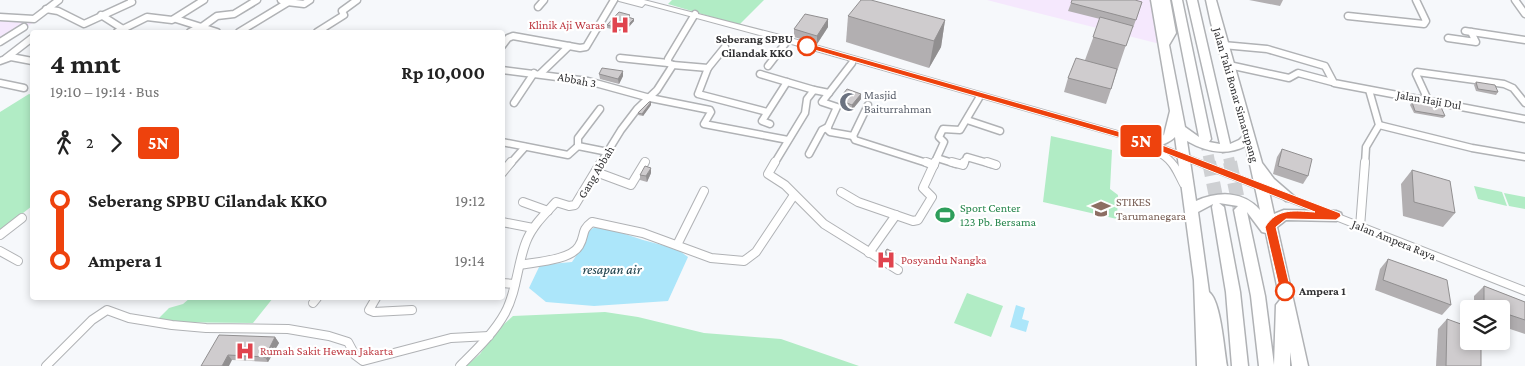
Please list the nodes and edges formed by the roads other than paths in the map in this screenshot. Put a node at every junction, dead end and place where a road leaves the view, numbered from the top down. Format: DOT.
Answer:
graph roads {
  1 [pos="59,0"];
  2 [pos="131,0"];
  3 [pos="204,0"];
  4 [pos="257,0"];
  5 [pos="281,0"];
  6 [pos="310,0"];
  7 [pos="357,0"];
  8 [pos="544,0"];
  9 [pos="614,0"];
  10 [pos="621,0"];
  11 [pos="1156,0"];
  12 [pos="1165,0"];
  13 [pos="1177,0"];
  14 [pos="1192,0"];
  15 [pos="1205,0"];
  16 [pos="1211,0"];
  17 [pos="1416,0"];
  18 [pos="1515,0"];
  19 [pos="287,2"];
  20 [pos="639,2"];
  21 [pos="538,7"];
  22 [pos="46,9"];
  23 [pos="102,14"];
  24 [pos="1525,14"];
  25 [pos="693,16"];
  26 [pos="1348,16"];
  27 [pos="0,17"];
  28 [pos="176,19"];
  29 [pos="1216,24"];
  30 [pos="24,27"];
  31 [pos="202,27"];
  32 [pos="123,29"];
  33 [pos="195,30"];
  34 [pos="211,30"];
  35 [pos="242,30"];
  36 [pos="320,30"];
  37 [pos="1448,38"];
  38 [pos="30,40"];
  39 [pos="1525,40"];
  40 [pos="0,42"];
  41 [pos="505,42"];
  42 [pos="786,42"];
  43 [pos="1164,45"];
  44 [pos="1223,45"];
  45 [pos="569,46"];
  46 [pos="725,47"];
  47 [pos="620,58"];
  48 [pos="3,60"];
  49 [pos="30,61"];
  50 [pos="852,63"];
  51 [pos="671,64"];
  52 [pos="1229,65"];
  53 [pos="768,66"];
  54 [pos="708,68"];
  55 [pos="505,70"];
  56 [pos="537,73"];
  57 [pos="760,74"];
  58 [pos="787,82"];
  59 [pos="1332,82"];
  60 [pos="0,83"];
  61 [pos="24,88"];
  62 [pos="814,90"];
  63 [pos="1368,90"];
  64 [pos="829,93"];
  65 [pos="968,93"];
  66 [pos="981,96"];
  67 [pos="650,98"];
  68 [pos="1428,100"];
  69 [pos="1525,102"];
  70 [pos="514,103"];
  71 [pos="1003,103"];
  72 [pos="868,105"];
  73 [pos="1175,109"];
  74 [pos="600,110"];
  75 [pos="767,112"];
  76 [pos="1525,119"];
  77 [pos="967,120"];
  78 [pos="770,124"];
  79 [pos="1379,125"];
  80 [pos="828,126"];
  81 [pos="1179,129"];
  82 [pos="1000,130"];
  83 [pos="854,136"];
  84 [pos="1250,136"];
  85 [pos="1205,139"];
  86 [pos="788,140"];
  87 [pos="1146,142"];
  88 [pos="1225,142"];
  89 [pos="505,143"];
  90 [pos="525,146"];
  91 [pos="578,146"];
  92 [pos="608,152"];
  93 [pos="809,154"];
  94 [pos="1184,157"];
  95 [pos="1525,158"];
  96 [pos="936,161"];
  97 [pos="1256,161"];
  98 [pos="645,162"];
  99 [pos="996,165"];
  100 [pos="505,168"];
  101 [pos="596,172"];
  102 [pos="1262,187"];
  103 [pos="704,191"];
  104 [pos="841,192"];
  105 [pos="794,195"];
  106 [pos="1290,198"];
  107 [pos="523,202"];
  108 [pos="1191,206"];
  109 [pos="1218,207"];
  110 [pos="1240,210"];
  111 [pos="548,211"];
  112 [pos="896,215"];
  113 [pos="1336,216"];
  114 [pos="22,218"];
  115 [pos="505,223"];
  116 [pos="1270,227"];
  117 [pos="1360,227"];
  118 [pos="533,228"];
  119 [pos="0,235"];
  120 [pos="1273,242"];
  121 [pos="677,245"];
  122 [pos="0,251"];
  123 [pos="869,253"];
  124 [pos="18,261"];
  125 [pos="520,265"];
  126 [pos="898,270"];
  127 [pos="1200,280"];
  128 [pos="505,283"];
  129 [pos="515,284"];
  130 [pos="1284,285"];
  131 [pos="1525,291"];
  132 [pos="375,300"];
  133 [pos="412,310"];
  134 [pos="489,336"];
  135 [pos="46,366"];
  136 [pos="460,366"];
  137 [pos="1205,366"];
  138 [pos="1219,366"];
  139 [pos="1240,366"];
  140 [pos="1267,366"];
  141 [pos="1282,366"];
  142 [pos="1300,366"];
  1 -- 22 [label="street"];
  2 -- 23 [label="street"];
  3 -- 28 [label="street"];
  4 -- 31 [label="street"];
  5 -- 19 [label="street"];
  6 -- 19 [label="street"];
  7 -- 36 [label="street"];
  8 -- 21 [label="street"];
  9 -- 45 [label="street"];
  10 -- 20 [label="street"];
  11 -- 43 [label="highway"];
  12 -- 43 [label="highway"];
  13 -- 85 [label="highway"];
  14 -- 88 [label="highway"];
  15 -- 29 [label="highway"];
  16 -- 29 [label="highway, Jalan Tahi Bonar Simatupang"];
  17 -- 26 [label="street"];
  18 -- 24 [label="street"];
  19 -- 35 [label="street"];
  20 -- 25 [label="street"];
  22 -- 23 [label="street"];
  22 -- 27 [label="street"];
  23 -- 32 [label="street"];
  25 -- 42 [label="street"];
  25 -- 51 [label="street, Gang Abbah"];
  28 -- 31 [label="street"];
  28 -- 32 [label="street"];
  29 -- 44 [label="highway, Jalan Tahi Bonar Simatupang"];
  30 -- 40 [label="street"];
  31 -- 33 [label="street"];
  31 -- 34 [label="street"];
  37 -- 39 [label="street"];
  38 -- 48 [label="street"];
  41 -- 45 [label="street"];
  42 -- 50 [label="street"];
  42 -- 53 [label="street"];
  42 -- 65 [label="street"];
  43 -- 73 [label="highway"];
  44 -- 52 [label="highway, Jalan Tahi Bonar Simatupang"];
  44 -- 59 [label="street"];
  45 -- 56 [label="street"];
  46 -- 54 [label="street"];
  47 -- 51 [label="street"];
  48 -- 49 [label="street"];
  50 -- 64 [label="street"];
  50 -- 65 [label="street"];
  51 -- 54 [label="street"];
  51 -- 67 [label="street, Gang Abbah"];
  52 -- 59 [label="street, Jalan Haji Dul"];
  52 -- 84 [label="highway, Jalan Tahi Bonar Simatupang"];
  54 -- 75 [label="street"];
  55 -- 56 [label="street, Abbah 3"];
  56 -- 67 [label="street, Abbah 3"];
  56 -- 70 [label="street"];
  57 -- 58 [label="street"];
  58 -- 62 [label="street"];
  58 -- 75 [label="street"];
  59 -- 63 [label="street, Jalan Haji Dul"];
  60 -- 61 [label="street"];
  62 -- 64 [label="street"];
  62 -- 86 [label="street"];
  63 -- 68 [label="street, Jalan Haji Dul"];
  63 -- 79 [label="street"];
  64 -- 80 [label="street"];
  65 -- 66 [label="street"];
  66 -- 71 [label="street"];
  66 -- 77 [label="street"];
  67 -- 86 [label="street, Abbah 3"];
  67 -- 92 [label="street, Gang Abbah"];
  68 -- 69 [label="street"];
  68 -- 76 [label="street, Jalan Haji Dul"];
  71 -- 87 [label="street"];
  71 -- 108 [label="street"];
  72 -- 83 [label="street"];
  73 -- 81 [label="highway"];
  73 -- 87 [label="highway"];
  74 -- 91 [label="street"];
  75 -- 78 [label="street"];
  77 -- 82 [label="street"];
  77 -- 96 [label="street"];
  79 -- 95 [label="street"];
  79 -- 117 [label="street"];
  80 -- 83 [label="street"];
  80 -- 93 [label="street"];
  81 -- 84 [label="highway"];
  81 -- 94 [label="highway"];
  83 -- 96 [label="street"];
  84 -- 97 [label="highway, Jalan Tahi Bonar Simatupang"];
  86 -- 105 [label="street"];
  87 -- 94 [label="street"];
  89 -- 90 [label="street"];
  90 -- 91 [label="street"];
  90 -- 100 [label="street"];
  91 -- 92 [label="street"];
  92 -- 101 [label="street, Gang Abbah"];
  94 -- 102 [label="street"];
  94 -- 108 [label="highway"];
  96 -- 99 [label="street"];
  96 -- 112 [label="street"];
  97 -- 102 [label="highway, Jalan Tahi Bonar Simatupang"];
  97 -- 106 [label="highway"];
  98 -- 101 [label="street"];
  101 -- 111 [label="street, Gang Abbah"];
  102 -- 106 [label="street, Jalan Ampera Raya"];
  102 -- 116 [label="highway, Jalan Tahi Bonar Simatupang"];
  103 -- 121 [label="street"];
  104 -- 112 [label="street"];
  105 -- 121 [label="street"];
  105 -- 123 [label="street"];
  106 -- 113 [label="street, Jalan Ampera Raya"];
  107 -- 111 [label="street"];
  108 -- 120 [label="highway"];
  108 -- 127 [label="highway"];
  109 -- 139 [label="highway"];
  110 -- 140 [label="highway"];
  111 -- 118 [label="street"];
  112 -- 123 [label="street"];
  113 -- 116 [label="highway"];
  113 -- 117 [label="street, Jalan Ampera Raya"];
  114 -- 119 [label="street"];
  115 -- 118 [label="street"];
  116 -- 120 [label="highway, Jalan Tahi Bonar Simatupang"];
  117 -- 131 [label="street, Jalan Ampera Raya"];
  118 -- 125 [label="street"];
  120 -- 130 [label="highway, Jalan Tahi Bonar Simatupang"];
  121 -- 125 [label="street"];
  122 -- 124 [label="street"];
  123 -- 126 [label="street"];
  125 -- 129 [label="street"];
  127 -- 137 [label="highway"];
  127 -- 138 [label="highway"];
  128 -- 129 [label="street"];
  129 -- 134 [label="street"];
  130 -- 141 [label="highway"];
  130 -- 142 [label="highway, Jalan Tahi Bonar Simatupang"];
  132 -- 133 [label="street"];
  134 -- 135 [label="street"];
  134 -- 136 [label="street"];
}
